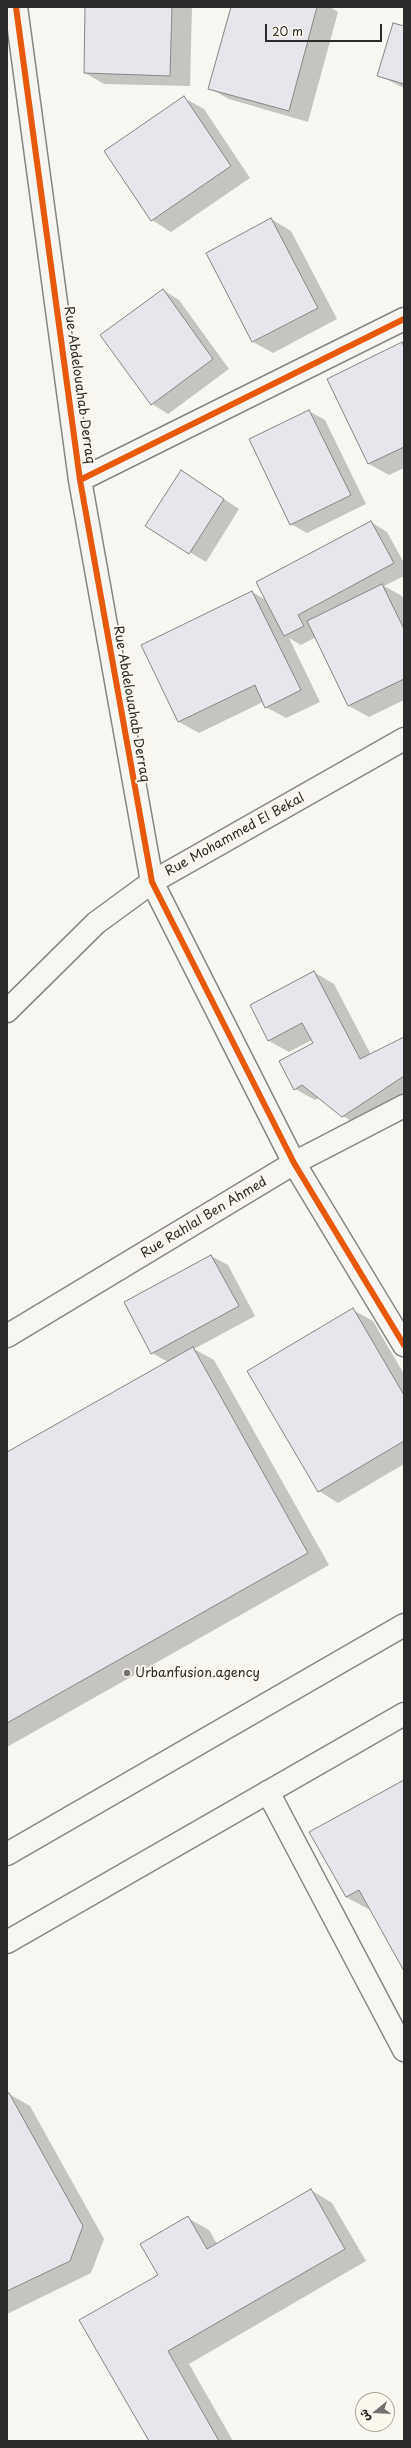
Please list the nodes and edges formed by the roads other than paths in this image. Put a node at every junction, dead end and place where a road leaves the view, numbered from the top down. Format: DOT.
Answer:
graph roads {
  1 [pos="16,7"];
  2 [pos="404,319"];
  3 [pos="80,480"];
  4 [pos="404,739"];
  5 [pos="152,882"];
  6 [pos="7,1011"];
  7 [pos="404,1106"];
  8 [pos="294,1163"];
  9 [pos="7,1336"];
  10 [pos="404,1345"];
  11 [pos="404,1625"];
  12 [pos="404,1714"];
  13 [pos="268,1792"];
  14 [pos="7,1854"];
  15 [pos="7,1942"];
  16 [pos="404,2050"];
  1 -- 3 [label="street, Rue Abdelouahab Derraq"];
  2 -- 3 [label="street"];
  3 -- 5 [label="street, Rue Abdelouahab Derraq"];
  4 -- 5 [label="street, Rue Mohammed El Bekal"];
  5 -- 6 [label="street, Rue Mohammed El Bekal"];
  5 -- 8 [label="street, Rue Abdelouahab Derraq"];
  7 -- 8 [label="street, Rue Rahlal Ben Ahmed"];
  8 -- 9 [label="street, Rue Rahlal Ben Ahmed"];
  8 -- 10 [label="street, Rue Abdelouahab Derraq"];
  11 -- 14 [label="street"];
  12 -- 13 [label="street"];
  13 -- 15 [label="street"];
  13 -- 16 [label="street"];
}
